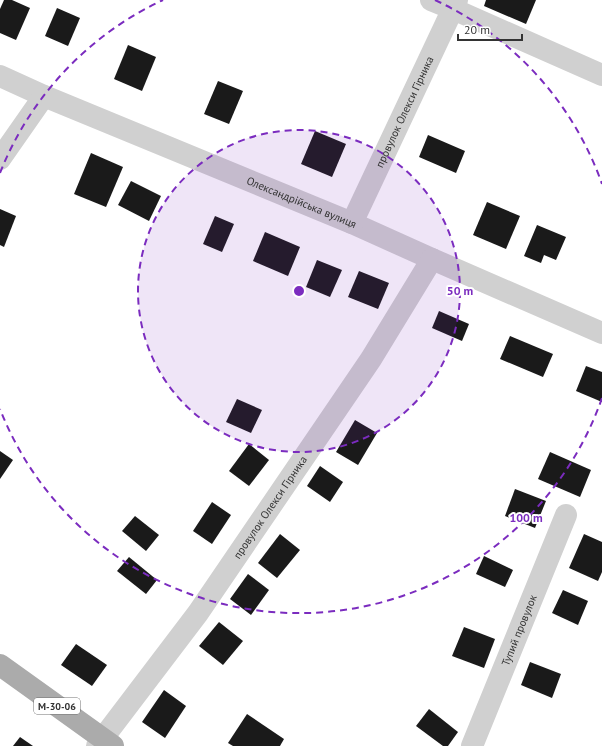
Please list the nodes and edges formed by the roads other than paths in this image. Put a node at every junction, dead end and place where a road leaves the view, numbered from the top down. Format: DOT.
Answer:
graph roads {
  1 [pos="431,0"];
  2 [pos="455,4"];
  3 [pos="602,75"];
  4 [pos="0,76"];
  5 [pos="44,96"];
  6 [pos="0,159"];
  7 [pos="352,223"];
  8 [pos="432,259"];
  9 [pos="602,333"];
  10 [pos="566,515"];
  11 [pos="0,665"];
  12 [pos="104,743"];
  13 [pos="472,746"];
  1 -- 2 [label="street"];
  2 -- 3 [label="street"];
  2 -- 7 [label="street, провулок Олекси Гірника"];
  4 -- 5 [label="street, Олександрійська вулиця"];
  5 -- 6 [label="street"];
  5 -- 7 [label="street, Олександрійська вулиця"];
  7 -- 8 [label="street, Олександрійська вулиця"];
  8 -- 9 [label="street, Олександрійська вулиця"];
  8 -- 12 [label="street, провулок Олекси Гірника"];
  10 -- 13 [label="street, Тупий провулок"];
  11 -- 12 [label="main road, М-30-06"];
}
